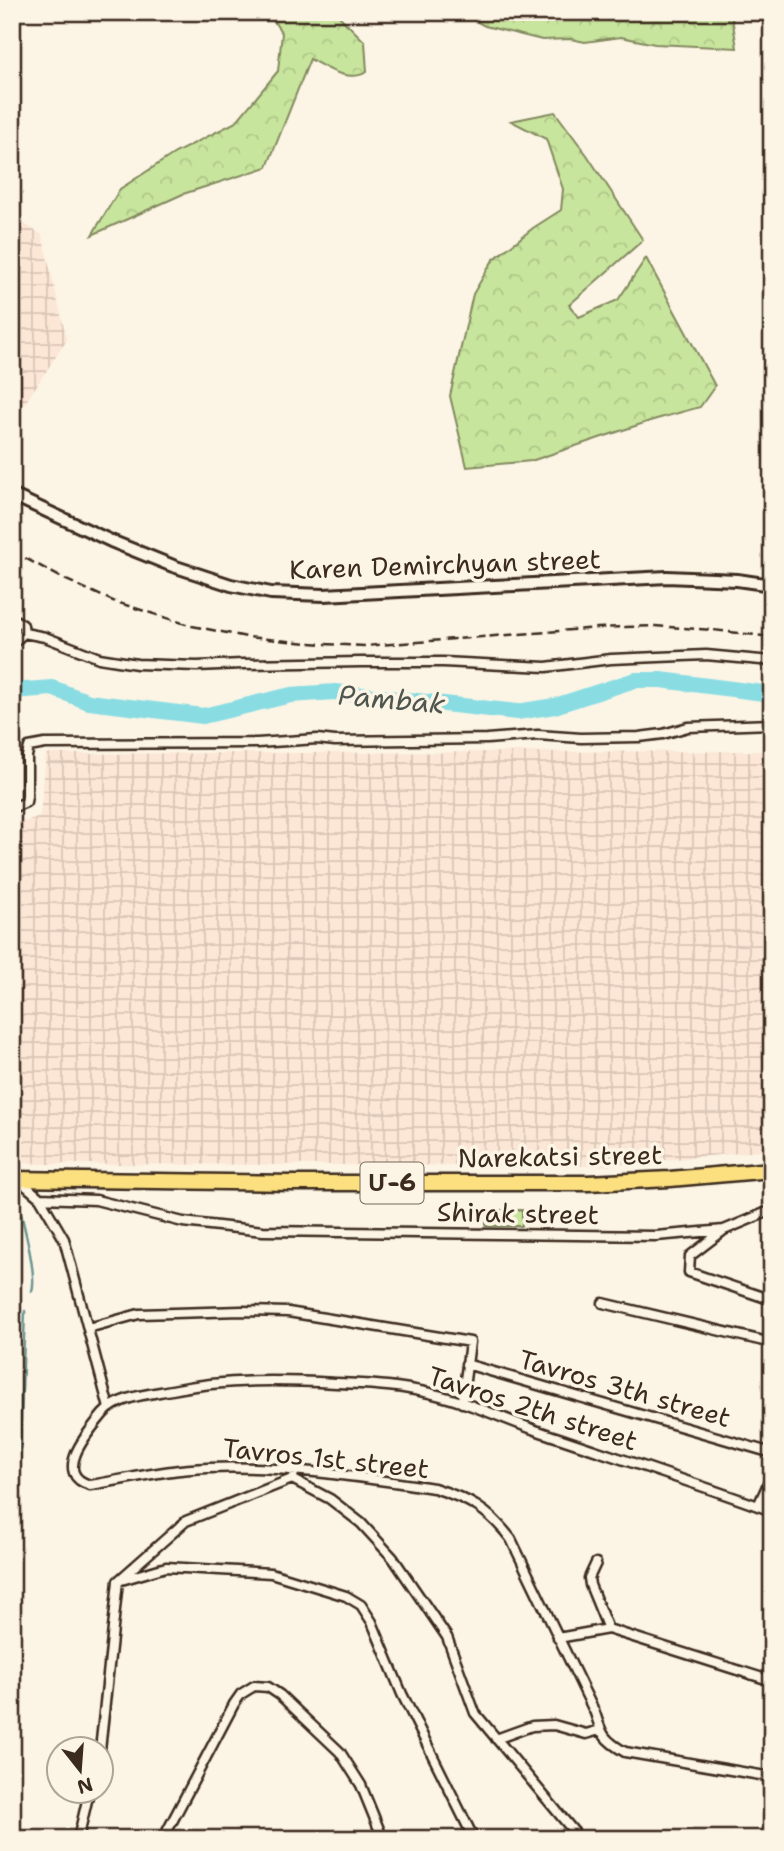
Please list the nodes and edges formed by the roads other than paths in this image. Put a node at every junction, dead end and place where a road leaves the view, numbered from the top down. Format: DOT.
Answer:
graph roads {
  1 [pos="12,495"];
  2 [pos="772,585"];
  3 [pos="12,618"];
  4 [pos="24,633"];
  5 [pos="12,644"];
  6 [pos="772,661"];
  7 [pos="772,724"];
  8 [pos="12,808"];
  9 [pos="772,1170"];
  10 [pos="15,1179"];
  11 [pos="40,1198"];
  12 [pos="772,1210"];
  13 [pos="724,1230"];
  14 [pos="772,1300"];
  15 [pos="603,1303"];
  16 [pos="88,1328"];
  17 [pos="772,1343"];
  18 [pos="466,1364"];
  19 [pos="462,1403"];
  20 [pos="109,1408"];
  21 [pos="772,1453"];
  22 [pos="294,1475"];
  23 [pos="772,1475"];
  24 [pos="758,1506"];
  25 [pos="772,1511"];
  26 [pos="596,1563"];
  27 [pos="118,1581"];
  28 [pos="607,1629"];
  29 [pos="558,1638"];
  30 [pos="772,1681"];
  31 [pos="600,1730"];
  32 [pos="101,1736"];
  33 [pos="496,1739"];
  34 [pos="772,1777"];
  35 [pos="86,1806"];
  36 [pos="78,1839"];
  37 [pos="163,1839"];
  38 [pos="383,1839"];
  39 [pos="474,1839"];
  40 [pos="580,1839"];
  1 -- 2 [label="main road, Karen Demirchyan street"];
  3 -- 4 [label="street"];
  4 -- 5 [label="street"];
  4 -- 6 [label="street"];
  7 -- 8 [label="street"];
  9 -- 10 [label="highway, Narekatsi street / Մ-6"];
  10 -- 11 [label="street"];
  11 -- 13 [label="street, Shirak street"];
  11 -- 16 [label="street"];
  12 -- 13 [label="street, Shirak street"];
  13 -- 14 [label="street"];
  15 -- 17 [label="street"];
  16 -- 18 [label="street"];
  16 -- 20 [label="street"];
  18 -- 19 [label="street"];
  18 -- 21 [label="street, Tavros 3th street"];
  19 -- 20 [label="street, Tavros 2th street"];
  19 -- 24 [label="street, Tavros 2th street"];
  20 -- 22 [label="street, Tavros 1st street"];
  22 -- 27 [label="street"];
  22 -- 29 [label="street, Tavros 1st street"];
  22 -- 33 [label="street"];
  23 -- 24 [label="street"];
  24 -- 25 [label="street, Tavros 2th street"];
  26 -- 28 [label="street"];
  27 -- 32 [label="street"];
  27 -- 39 [label="street"];
  28 -- 29 [label="street"];
  28 -- 30 [label="street"];
  29 -- 31 [label="street, Tavros 1st street"];
  31 -- 33 [label="street"];
  31 -- 34 [label="street, Tavros 1st street"];
  33 -- 40 [label="street"];
  35 -- 36 [label="street"];
  37 -- 38 [label="street"];
}
